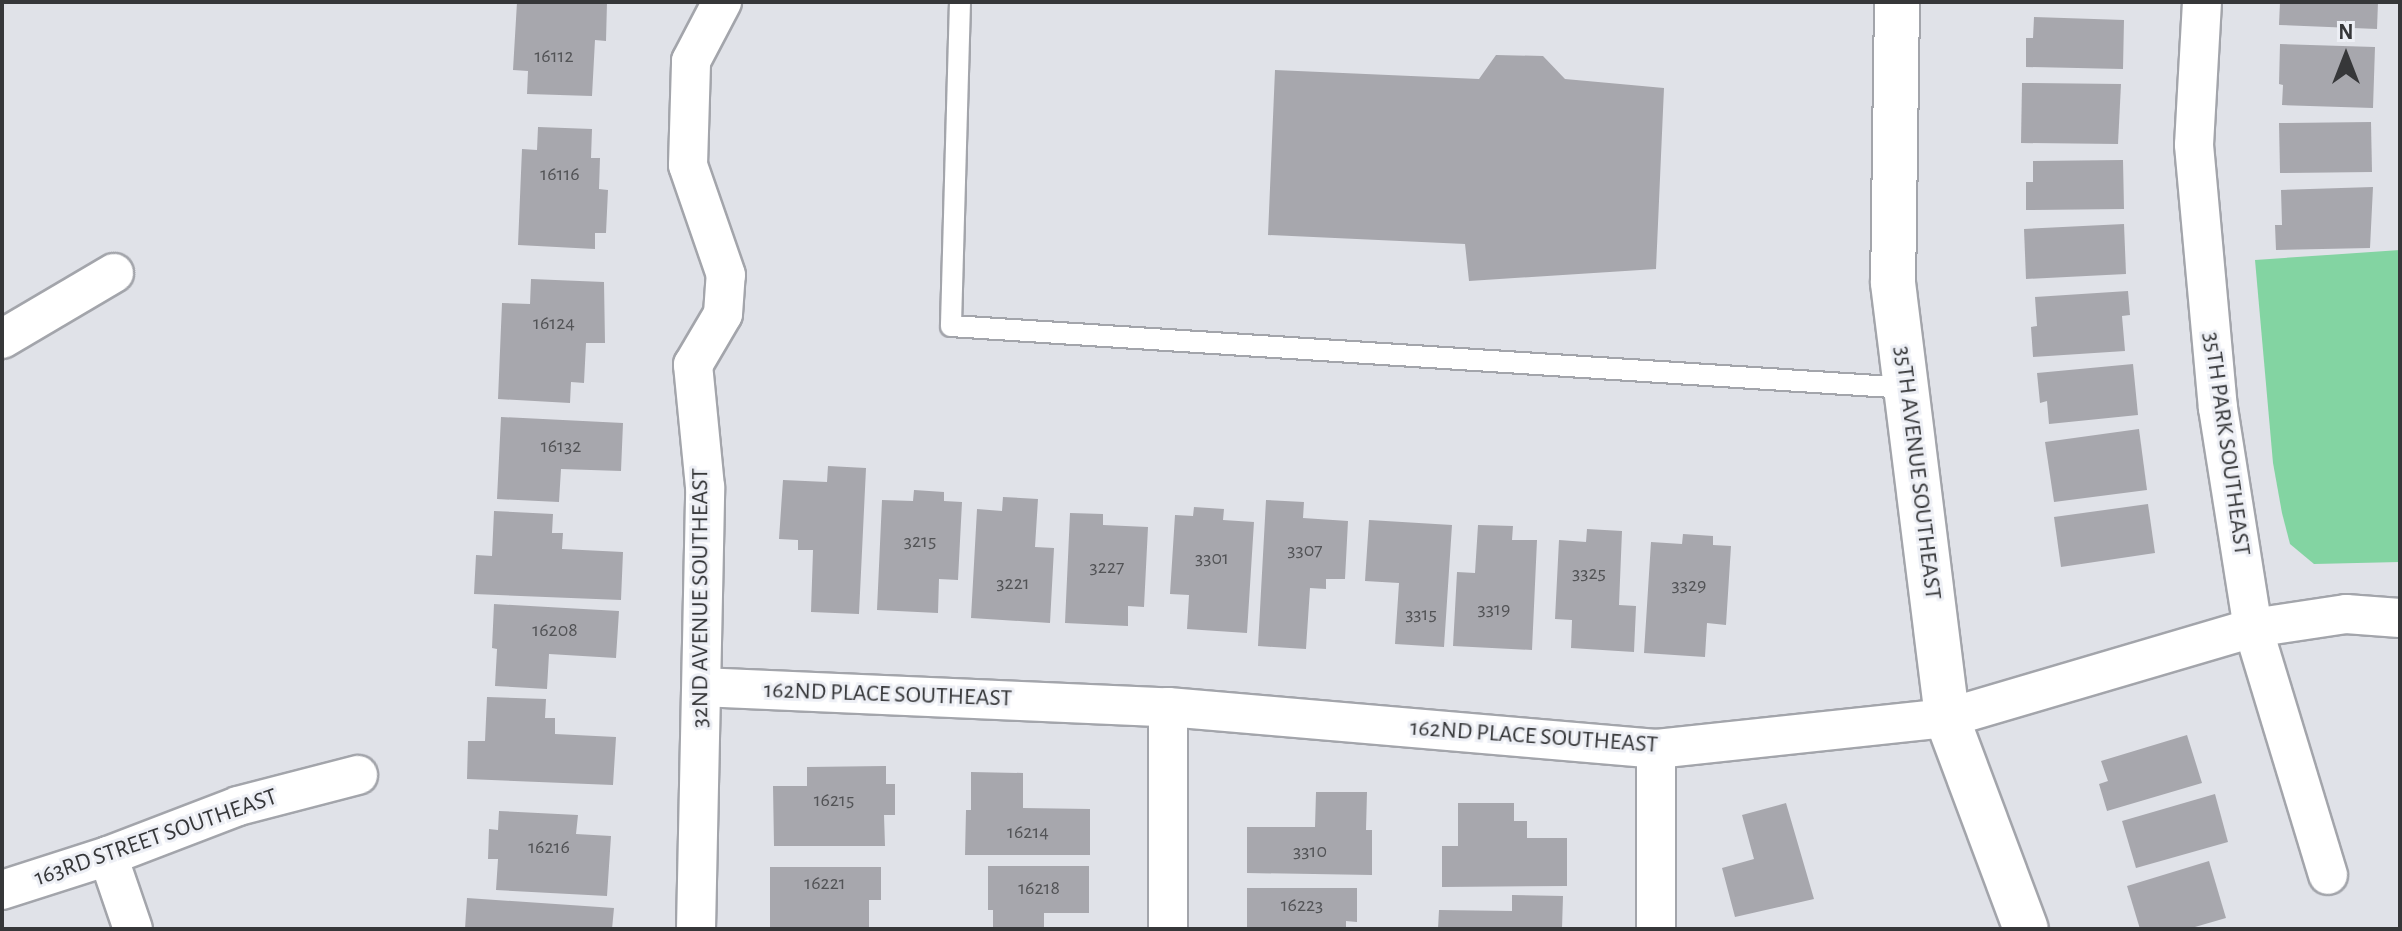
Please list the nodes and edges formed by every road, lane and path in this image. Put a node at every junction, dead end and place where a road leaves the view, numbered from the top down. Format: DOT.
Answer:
graph roads {
  1 [pos="722,2"];
  2 [pos="960,2"];
  3 [pos="1897,2"];
  4 [pos="2202,2"];
  5 [pos="114,273"];
  6 [pos="2,339"];
  7 [pos="1906,388"];
  8 [pos="2400,618"];
  9 [pos="2253,628"];
  10 [pos="702,687"];
  11 [pos="1168,707"];
  12 [pos="1947,718"];
  13 [pos="1656,749"];
  14 [pos="358,775"];
  15 [pos="108,856"];
  16 [pos="2328,875"];
  17 [pos="2,890"];
  18 [pos="133,929"];
  19 [pos="696,929"];
  20 [pos="1168,929"];
  21 [pos="1656,929"];
  22 [pos="2026,929"];
  1 -- 10 [label="street, 32ND AVENUE SOUTHEAST"];
  2 -- 7 [label="lane"];
  3 -- 7 [label="street, 35TH AVENUE SOUTHEAST"];
  4 -- 9 [label="street, 35TH PARK SOUTHEAST"];
  5 -- 6 [label="street"];
  7 -- 12 [label="street, 35TH AVENUE SOUTHEAST"];
  8 -- 9 [label="street, 162ND PLACE SOUTHEAST"];
  9 -- 12 [label="street, 162ND PLACE SOUTHEAST"];
  9 -- 16 [label="street, 35TH PARK SOUTHEAST"];
  10 -- 11 [label="street, 162ND PLACE SOUTHEAST"];
  10 -- 19 [label="street, 32ND AVENUE SOUTHEAST"];
  11 -- 13 [label="street, 162ND PLACE SOUTHEAST"];
  11 -- 20 [label="street"];
  12 -- 13 [label="street, 162ND PLACE SOUTHEAST"];
  12 -- 22 [label="street, 35TH AVENUE SOUTHEAST"];
  13 -- 21 [label="street"];
  14 -- 15 [label="street, 163RD STREET SOUTHEAST"];
  15 -- 17 [label="street, 163RD STREET SOUTHEAST"];
  15 -- 18 [label="street"];
}
